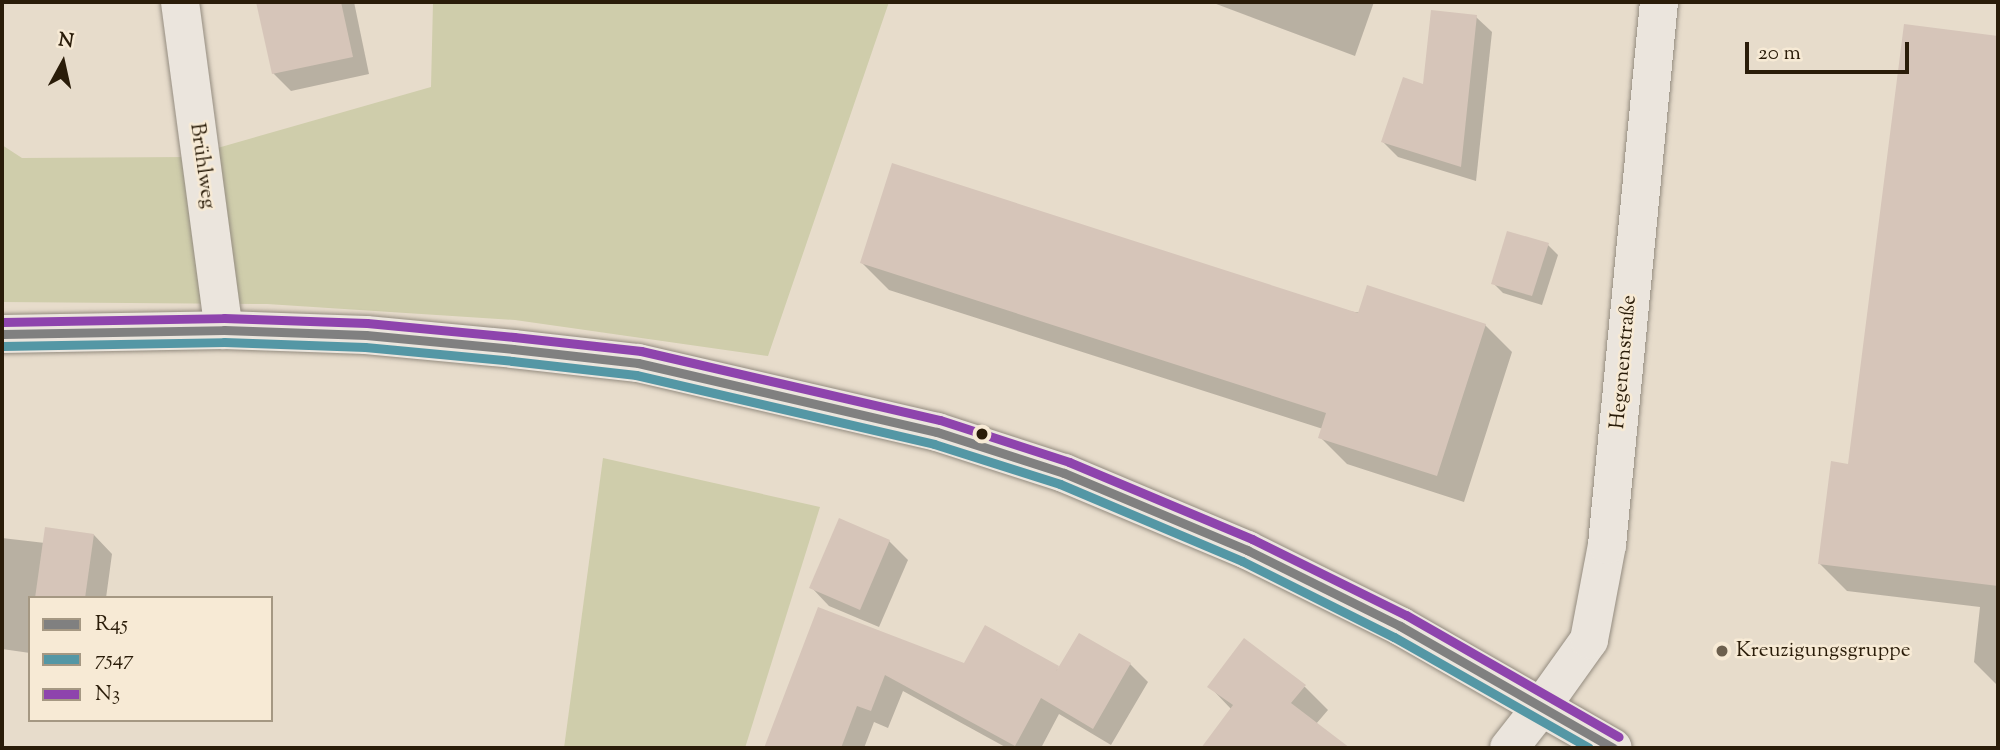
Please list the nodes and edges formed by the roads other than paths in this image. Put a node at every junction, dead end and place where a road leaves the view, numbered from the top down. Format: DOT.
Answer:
graph roads {
  1 [pos="180,2"];
  2 [pos="1658,2"];
  3 [pos="224,330"];
  4 [pos="2,334"];
  5 [pos="1542,706"];
  6 [pos="1509,748"];
  7 [pos="1613,748"];
  1 -- 3 [label="main road, Brühlweg"];
  2 -- 5 [label="main road, Hegenenstraße"];
  3 -- 4 [label="main road"];
  3 -- 5 [label="main road"];
  5 -- 6 [label="main road, Hegenenstraße"];
  5 -- 7 [label="main road"];
}
